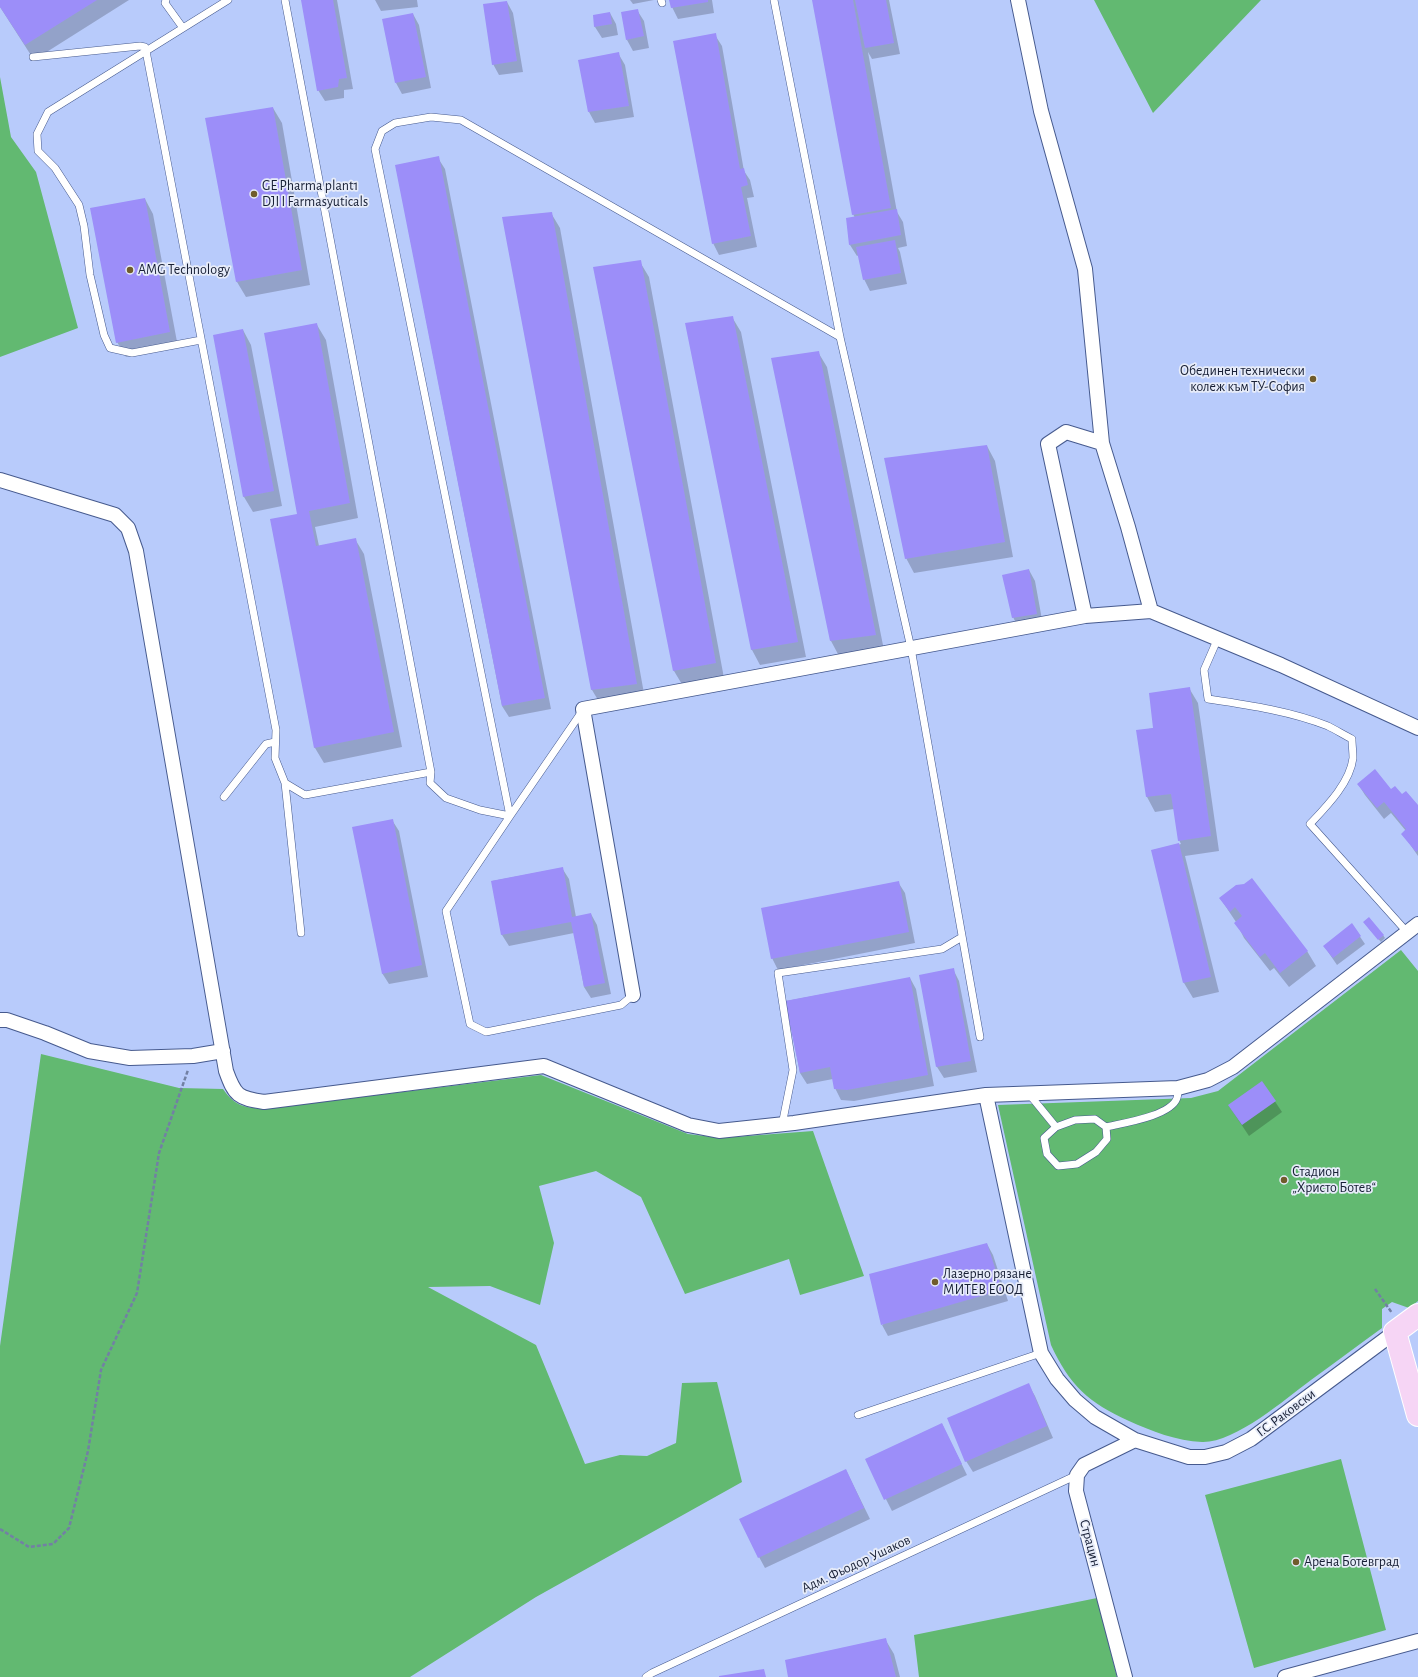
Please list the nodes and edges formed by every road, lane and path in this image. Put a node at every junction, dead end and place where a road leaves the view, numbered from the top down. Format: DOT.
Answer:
graph roads {
  1 [pos="166,0"];
  2 [pos="228,0"];
  3 [pos="284,0"];
  4 [pos="774,0"];
  5 [pos="1018,0"];
  6 [pos="183,28"];
  7 [pos="146,51"];
  8 [pos="33,57"];
  9 [pos="840,337"];
  10 [pos="201,340"];
  11 [pos="1102,443"];
  12 [pos="0,480"];
  13 [pos="1151,611"];
  14 [pos="1085,616"];
  15 [pos="1218,638"];
  16 [pos="911,648"];
  17 [pos="583,709"];
  18 [pos="1418,728"];
  19 [pos="275,742"];
  20 [pos="431,772"];
  21 [pos="285,783"];
  22 [pos="224,797"];
  23 [pos="510,816"];
  24 [pos="1413,928"];
  25 [pos="301,933"];
  26 [pos="962,937"];
  27 [pos="633,995"];
  28 [pos="0,1020"];
  29 [pos="980,1037"];
  30 [pos="223,1051"];
  31 [pos="193,1056"];
  32 [pos="1178,1088"];
  33 [pos="1029,1094"];
  34 [pos="986,1095"];
  35 [pos="782,1125"];
  36 [pos="1056,1127"];
  37 [pos="1106,1127"];
  38 [pos="1375,1289"];
  39 [pos="1405,1324"];
  40 [pos="1041,1353"];
  41 [pos="858,1415"];
  42 [pos="1418,1415"];
  43 [pos="1135,1440"];
  44 [pos="1077,1475"];
  45 [pos="0,1529"];
  46 [pos="1418,1641"];
  47 [pos="646,1677"];
  48 [pos="1126,1677"];
  49 [pos="1285,1677"];
  1 -- 6 [label="lane"];
  2 -- 6 [label="lane"];
  3 -- 20 [label="lane"];
  4 -- 9 [label="lane"];
  5 -- 11 [label="street"];
  6 -- 7 [label="lane"];
  7 -- 8 [label="lane"];
  7 -- 10 [label="lane"];
  7 -- 10 [label="lane"];
  9 -- 16 [label="lane"];
  9 -- 23 [label="lane"];
  10 -- 19 [label="lane"];
  11 -- 13 [label="street"];
  11 -- 14 [label="street"];
  12 -- 30 [label="street"];
  13 -- 14 [label="street"];
  13 -- 15 [label="street"];
  14 -- 16 [label="street"];
  15 -- 18 [label="street"];
  15 -- 24 [label="lane"];
  16 -- 17 [label="street"];
  16 -- 26 [label="lane"];
  17 -- 23 [label="lane"];
  17 -- 27 [label="street"];
  19 -- 21 [label="lane"];
  19 -- 22 [label="lane"];
  20 -- 21 [label="lane"];
  20 -- 23 [label="lane"];
  21 -- 25 [label="lane"];
  23 -- 27 [label="lane"];
  24 -- 32 [label="street"];
  26 -- 29 [label="lane"];
  26 -- 35 [label="lane"];
  28 -- 31 [label="street"];
  30 -- 31 [label="street"];
  30 -- 35 [label="street"];
  31 -- 45 [label="path"];
  32 -- 33 [label="street"];
  32 -- 37 [label="lane"];
  33 -- 34 [label="street"];
  33 -- 36 [label="lane"];
  34 -- 35 [label="street"];
  34 -- 40 [label="street, Г.С.Раковски"];
  36 -- 37 [label="lane"];
  36 -- 37 [label="lane"];
  38 -- 39 [label="path"];
  39 -- 42 [label="main road"];
  39 -- 43 [label="street, Г.С.Раковски"];
  40 -- 41 [label="lane"];
  40 -- 43 [label="street, Г.С.Раковски"];
  43 -- 44 [label="street"];
  44 -- 47 [label="lane, Адм. Фьодор Ушаков"];
  44 -- 48 [label="street, Страцин"];
  46 -- 49 [label="street"];
}
